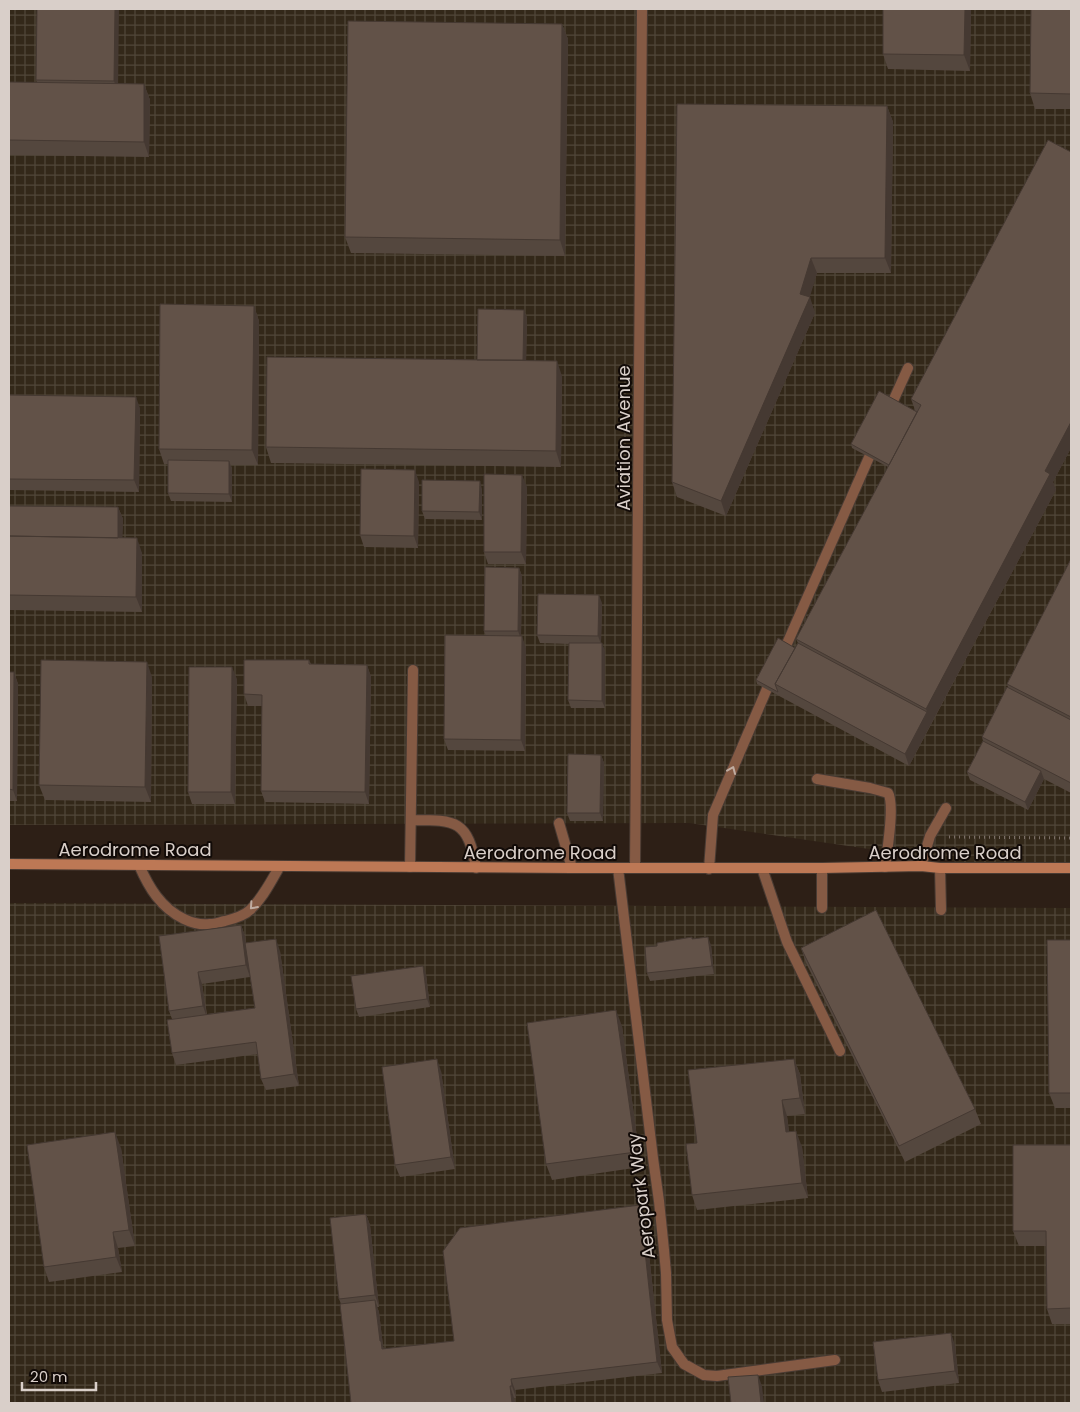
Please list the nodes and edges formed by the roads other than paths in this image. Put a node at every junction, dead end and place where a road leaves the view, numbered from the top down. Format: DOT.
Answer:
graph roads {
  1 [pos="642,9"];
  2 [pos="908,368"];
  3 [pos="884,422"];
  4 [pos="876,440"];
  5 [pos="413,670"];
  6 [pos="817,780"];
  7 [pos="946,808"];
  8 [pos="410,820"];
  9 [pos="559,823"];
  10 [pos="9,864"];
  11 [pos="139,865"];
  12 [pos="280,866"];
  13 [pos="921,866"];
  14 [pos="410,867"];
  15 [pos="885,867"];
  16 [pos="476,868"];
  17 [pos="572,868"];
  18 [pos="618,868"];
  19 [pos="636,868"];
  20 [pos="762,868"];
  21 [pos="822,868"];
  22 [pos="940,868"];
  23 [pos="1071,868"];
  24 [pos="709,869"];
  25 [pos="822,908"];
  26 [pos="941,910"];
  27 [pos="840,1051"];
  28 [pos="835,1360"];
  1 -- 19 [label="street, Aviation Avenue"];
  2 -- 3 [label="street"];
  24 -- 4 [label="street, one-way"];
  5 -- 8 [label="street"];
  6 -- 15 [label="street"];
  7 -- 13 [label="street"];
  8 -- 14 [label="street"];
  8 -- 16 [label="street"];
  9 -- 17 [label="street"];
  10 -- 11 [label="street, Aerodrome Road"];
  11 -- 12 [label="street, Aerodrome Road"];
  12 -- 11 [label="street, one-way"];
  12 -- 14 [label="street, Aerodrome Road"];
  13 -- 15 [label="street, Aerodrome Road"];
  13 -- 22 [label="street, Aerodrome Road"];
  14 -- 16 [label="street, Aerodrome Road"];
  15 -- 21 [label="street, Aerodrome Road"];
  16 -- 17 [label="street, Aerodrome Road"];
  17 -- 18 [label="street, Aerodrome Road"];
  18 -- 19 [label="street, Aerodrome Road"];
  18 -- 28 [label="street, Aeropark Way"];
  19 -- 24 [label="street, Aerodrome Road"];
  20 -- 21 [label="street, Aerodrome Road"];
  20 -- 24 [label="street, Aerodrome Road"];
  20 -- 27 [label="street"];
  21 -- 25 [label="street"];
  22 -- 23 [label="street, Aerodrome Road"];
  22 -- 26 [label="street"];
}
